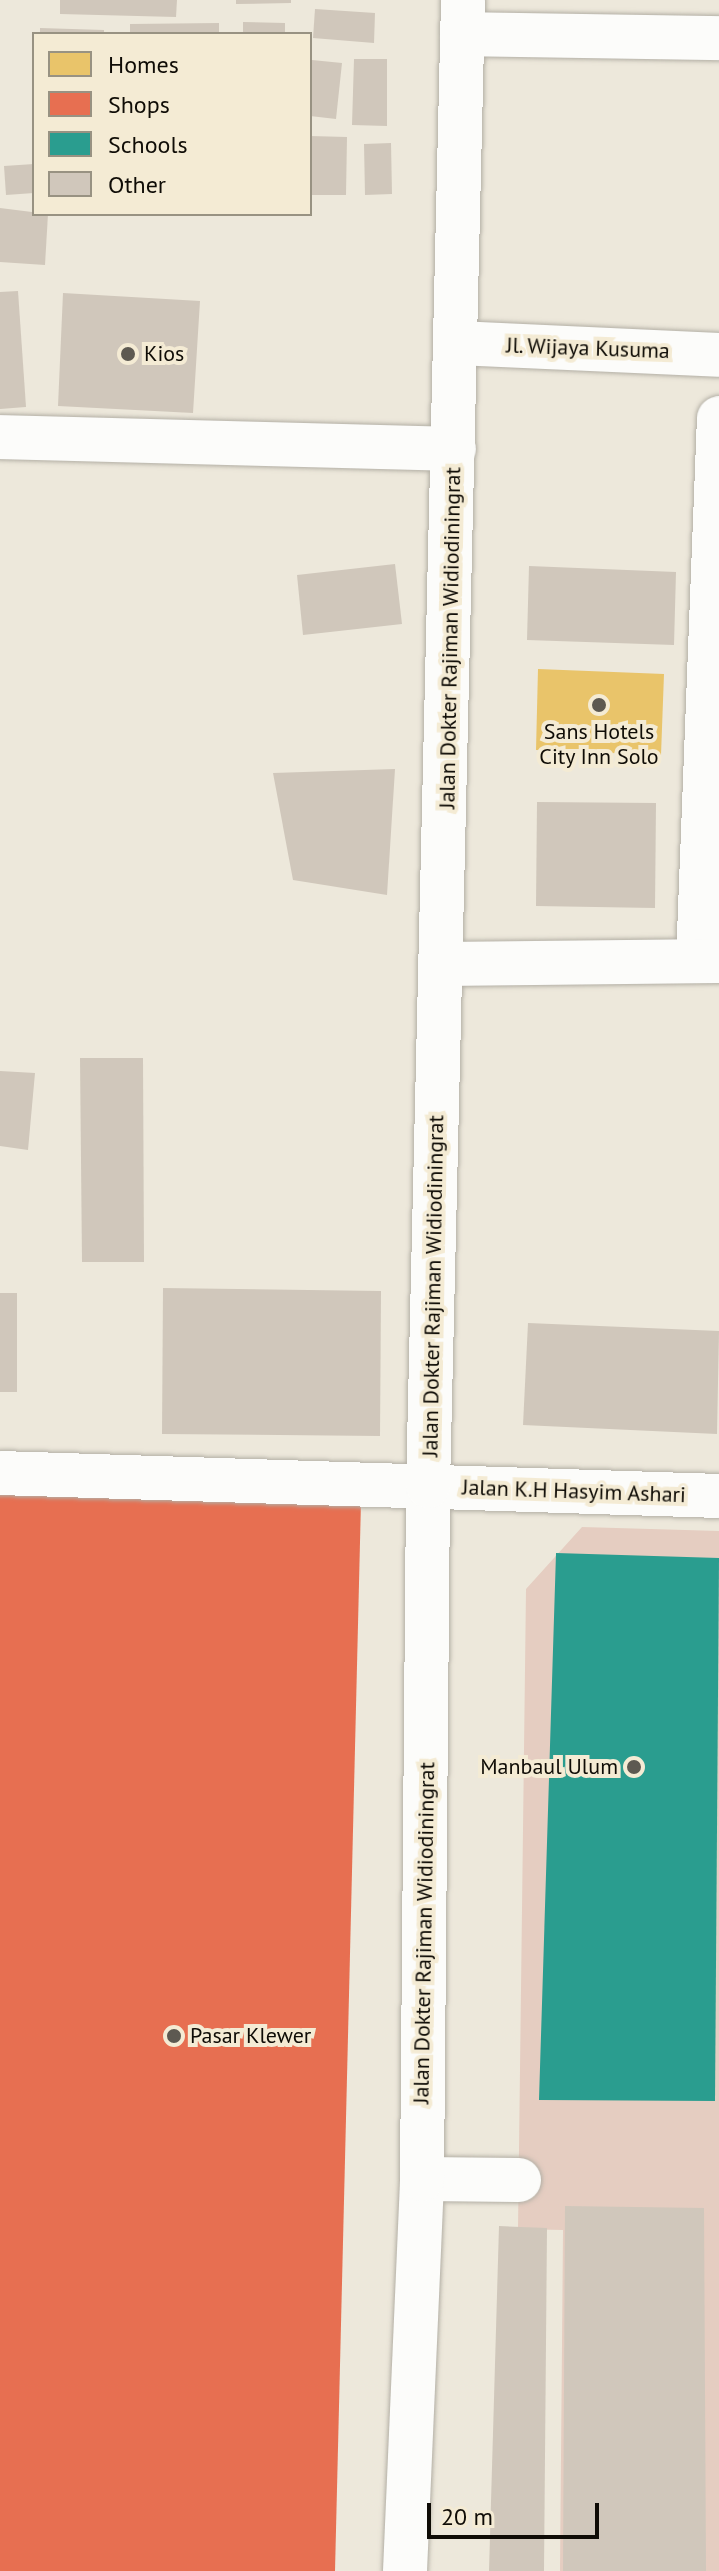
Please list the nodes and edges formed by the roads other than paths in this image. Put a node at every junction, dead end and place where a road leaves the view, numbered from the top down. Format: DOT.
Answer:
graph roads {
  1 [pos="463,17"];
  2 [pos="719,38"];
  3 [pos="457,343"];
  4 [pos="719,355"];
  5 [pos="719,418"];
  6 [pos="0,437"];
  7 [pos="454,449"];
  8 [pos="709,961"];
  9 [pos="442,964"];
  10 [pos="0,1473"];
  11 [pos="428,1486"];
  12 [pos="719,1496"];
  13 [pos="422,2179"];
  14 [pos="519,2180"];
  15 [pos="405,2571"];
  1 -- 2 [label="street"];
  1 -- 3 [label="street, Jalan Dokter Rajiman Widiodiningrat"];
  3 -- 4 [label="street, Jl. Wijaya Kusuma"];
  3 -- 7 [label="street, Jalan Dokter Rajiman Widiodiningrat"];
  5 -- 8 [label="street"];
  6 -- 7 [label="street"];
  7 -- 9 [label="street, Jalan Dokter Rajiman Widiodiningrat"];
  8 -- 9 [label="street"];
  9 -- 11 [label="street, Jalan Dokter Rajiman Widiodiningrat"];
  10 -- 11 [label="street, Jalan K.H Hasyim Ashari"];
  11 -- 12 [label="street, Jalan K.H Hasyim Ashari"];
  11 -- 13 [label="street, Jalan Dokter Rajiman Widiodiningrat"];
  13 -- 14 [label="street"];
  13 -- 15 [label="street, Jalan Dokter Rajiman Widiodiningrat"];
}
